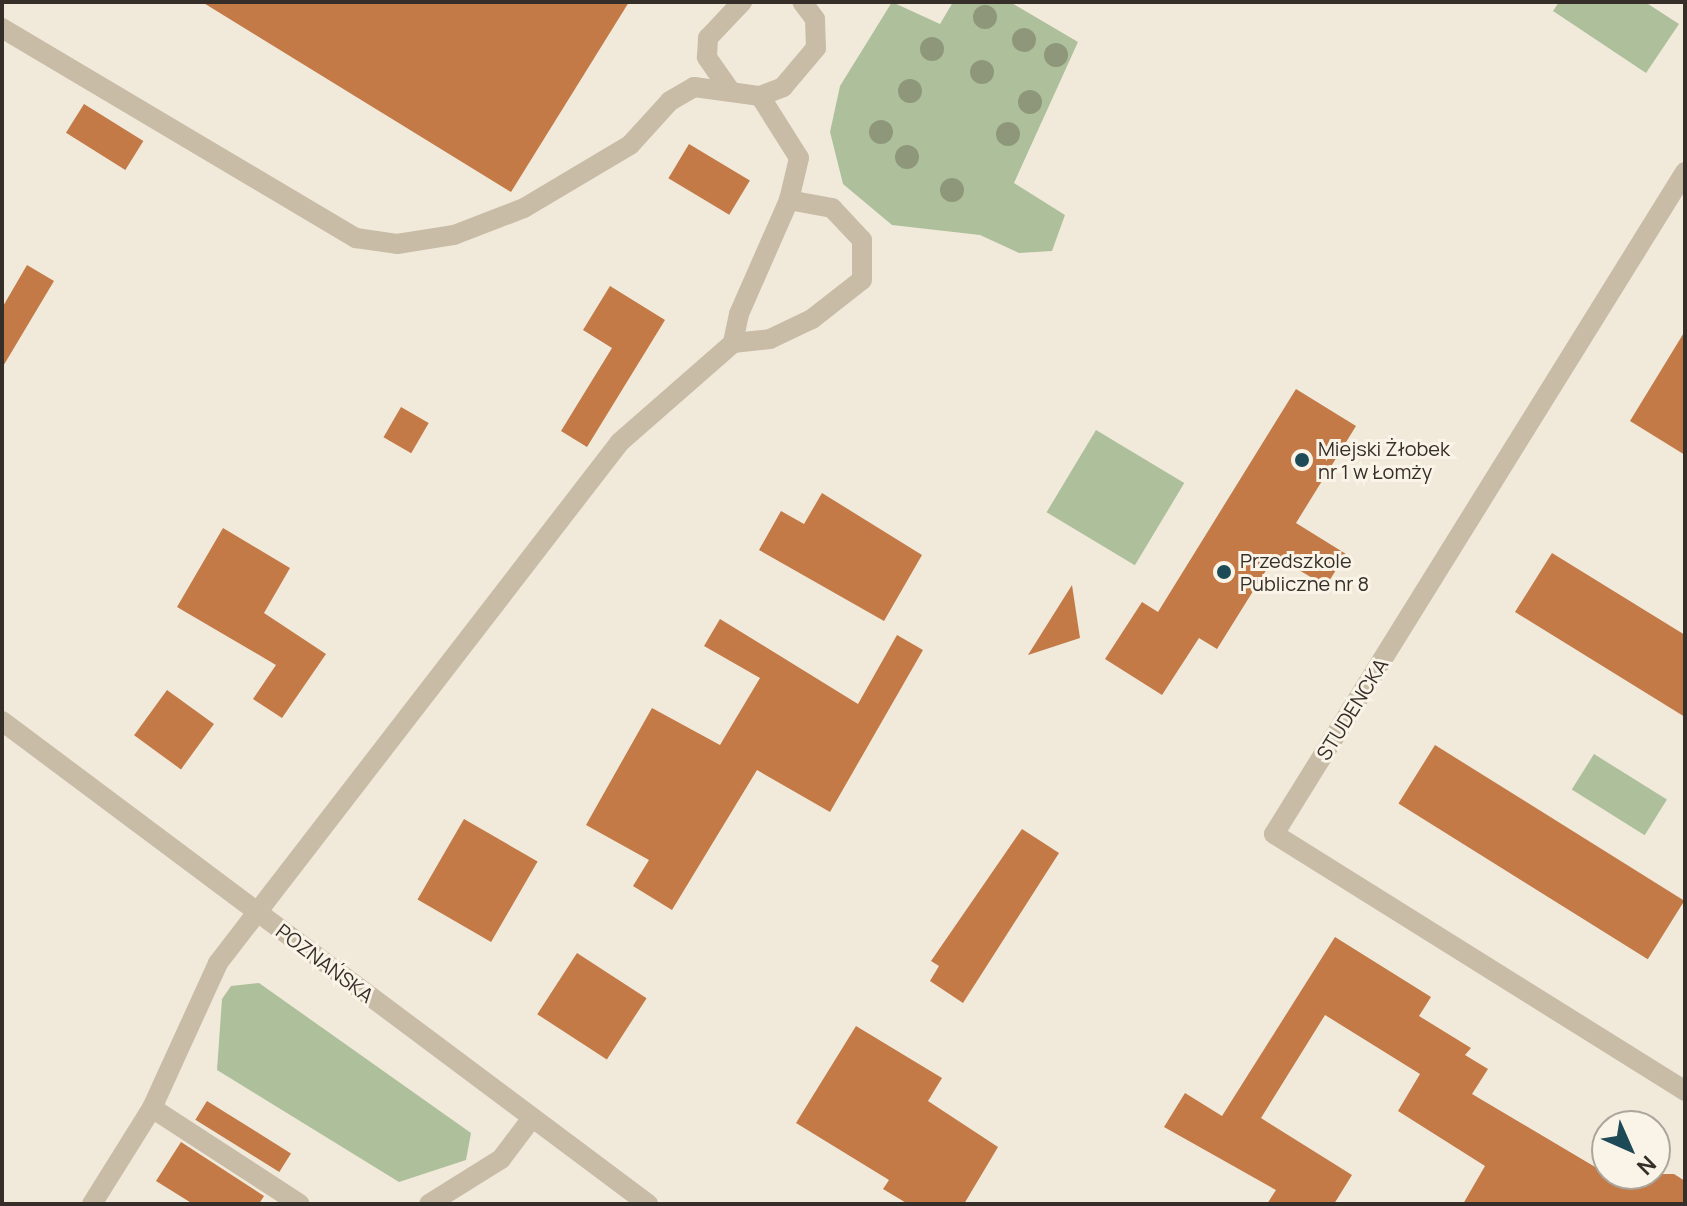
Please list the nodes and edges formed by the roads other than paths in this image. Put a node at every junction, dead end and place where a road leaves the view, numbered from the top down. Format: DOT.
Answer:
graph roads {
  1 [pos="742,2"];
  2 [pos="802,2"];
  3 [pos="2,28"];
  4 [pos="729,89"];
  5 [pos="760,96"];
  6 [pos="1685,172"];
  7 [pos="789,200"];
  8 [pos="733,343"];
  9 [pos="2,721"];
  10 [pos="255,911"];
  11 [pos="1685,1091"];
  12 [pos="152,1108"];
  13 [pos="532,1118"];
  14 [pos="92,1204"];
  15 [pos="300,1204"];
  16 [pos="429,1204"];
  17 [pos="648,1204"];
  1 -- 4 [label="street"];
  2 -- 5 [label="street"];
  3 -- 4 [label="street"];
  4 -- 5 [label="street"];
  5 -- 7 [label="street"];
  6 -- 11 [label="street, STUDENCKA"];
  7 -- 8 [label="street"];
  7 -- 8 [label="street"];
  8 -- 10 [label="street"];
  9 -- 10 [label="street, POZNAŃSKA"];
  10 -- 12 [label="street"];
  10 -- 13 [label="street, POZNAŃSKA"];
  12 -- 14 [label="street"];
  12 -- 15 [label="street"];
  13 -- 16 [label="street"];
  13 -- 17 [label="street, POZNAŃSKA"];
}
